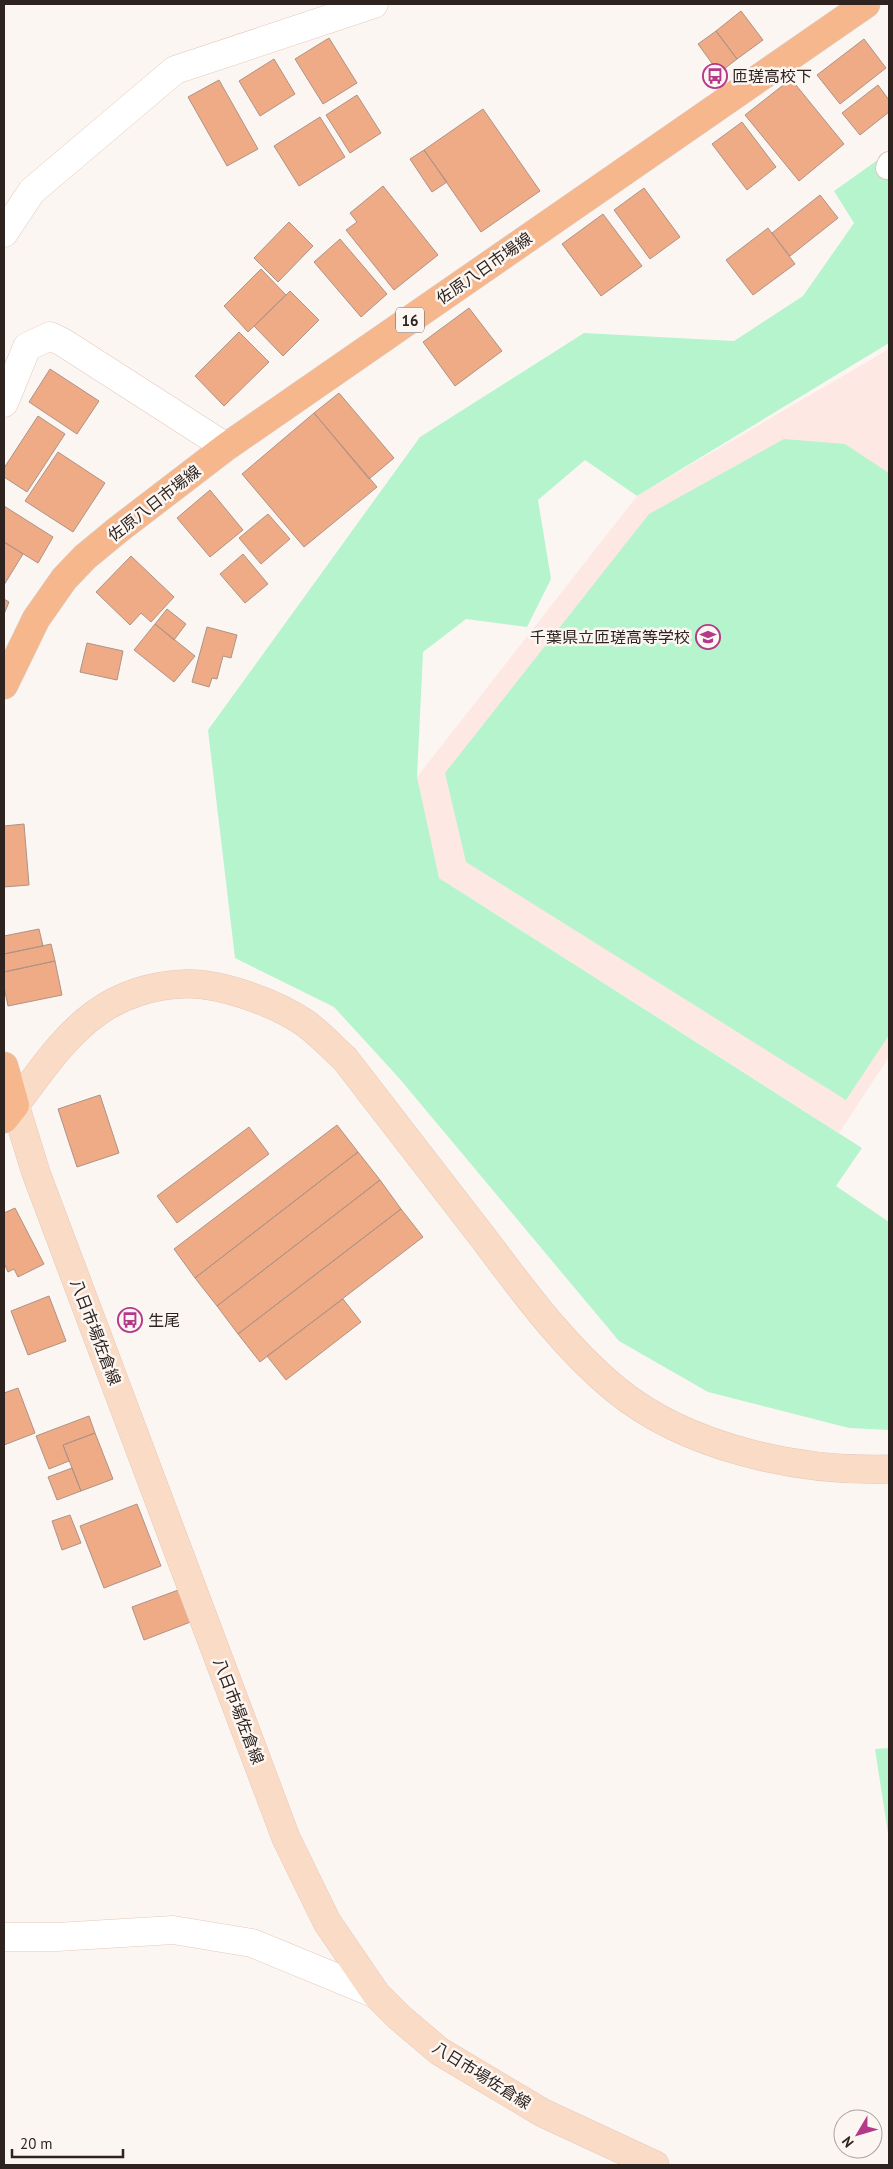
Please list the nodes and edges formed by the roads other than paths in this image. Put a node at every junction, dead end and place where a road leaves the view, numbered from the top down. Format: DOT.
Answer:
graph roads {
  1 [pos="374,4"];
  2 [pos="866,4"];
  3 [pos="4,233"];
  4 [pos="4,403"];
  5 [pos="226,447"];
  6 [pos="4,685"];
  7 [pos="4,1066"];
  8 [pos="9,1112"];
  9 [pos="889,1469"];
  10 [pos="4,1937"];
  11 [pos="376,1994"];
  12 [pos="655,2165"];
  1 -- 3 [label="street"];
  2 -- 5 [label="main road, 佐原八日市場線 / 16"];
  4 -- 5 [label="street"];
  5 -- 6 [label="main road, 佐原八日市場線 / 16"];
  7 -- 8 [label="main road"];
  8 -- 9 [label="main road"];
  8 -- 11 [label="main road, 八日市場佐倉線"];
  10 -- 11 [label="street"];
  11 -- 12 [label="main road, 八日市場佐倉線"];
}
